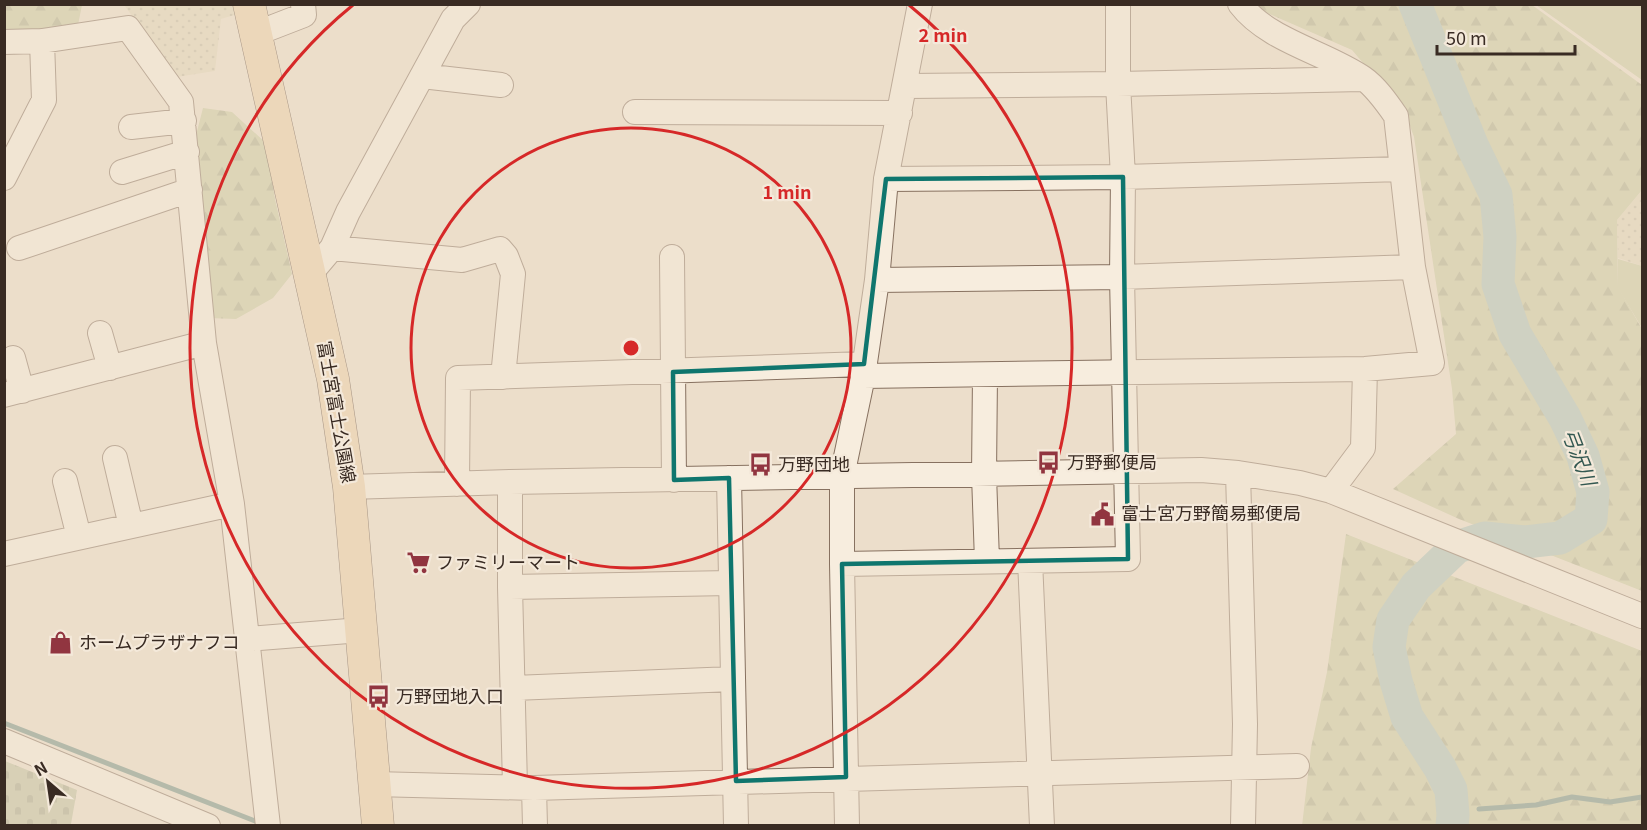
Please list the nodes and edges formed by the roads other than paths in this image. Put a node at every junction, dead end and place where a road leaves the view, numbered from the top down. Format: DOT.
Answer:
graph roads {
  1 [pos="303,4"];
  2 [pos="468,4"];
  3 [pos="920,4"];
  4 [pos="1118,4"];
  5 [pos="1240,4"];
  6 [pos="252,19"];
  7 [pos="42,40"];
  8 [pos="4,42"];
  9 [pos="422,76"];
  10 [pos="1364,79"];
  11 [pos="1118,84"];
  12 [pos="501,85"];
  13 [pos="906,86"];
  14 [pos="635,112"];
  15 [pos="900,113"];
  16 [pos="184,121"];
  17 [pos="131,128"];
  18 [pos="187,152"];
  19 [pos="1402,169"];
  20 [pos="122,172"];
  21 [pos="1123,177"];
  22 [pos="4,178"];
  23 [pos="886,179"];
  24 [pos="190,190"];
  25 [pos="19,248"];
  26 [pos="332,248"];
  27 [pos="672,257"];
  28 [pos="1413,267"];
  29 [pos="310,274"];
  30 [pos="1122,277"];
  31 [pos="877,280"];
  32 [pos="100,333"];
  33 [pos="204,343"];
  34 [pos="13,358"];
  35 [pos="110,368"];
  36 [pos="1365,369"];
  37 [pos="863,370"];
  38 [pos="673,372"];
  39 [pos="1125,372"];
  40 [pos="985,375"];
  41 [pos="503,377"];
  42 [pos="13,393"];
  43 [pos="115,458"];
  44 [pos="1126,473"];
  45 [pos="1238,473"];
  46 [pos="984,475"];
  47 [pos="842,476"];
  48 [pos="729,478"];
  49 [pos="674,480"];
  50 [pos="65,481"];
  51 [pos="510,482"];
  52 [pos="457,483"];
  53 [pos="349,487"];
  54 [pos="1331,491"];
  55 [pos="232,504"];
  56 [pos="131,526"];
  57 [pos="79,537"];
  58 [pos="4,554"];
  59 [pos="987,561"];
  60 [pos="1030,561"];
  61 [pos="842,564"];
  62 [pos="730,583"];
  63 [pos="510,587"];
  64 [pos="1642,616"];
  65 [pos="361,630"];
  66 [pos="247,639"];
  67 [pos="732,679"];
  68 [pos="514,688"];
  69 [pos="4,741"];
  70 [pos="1297,766"];
  71 [pos="1245,767"];
  72 [pos="1040,773"];
  73 [pos="846,777"];
  74 [pos="736,781"];
  75 [pos="374,784"];
  76 [pos="524,787"];
  77 [pos="268,823"];
  78 [pos="208,825"];
  79 [pos="378,825"];
  80 [pos="535,825"];
  81 [pos="736,825"];
  82 [pos="847,825"];
  83 [pos="1042,825"];
  84 [pos="1243,825"];
  1 -- 6 [label="street"];
  2 -- 9 [label="street"];
  3 -- 13 [label="street"];
  4 -- 11 [label="street"];
  5 -- 10 [label="street"];
  6 -- 29 [label="main road, 富士宮富士公園線"];
  7 -- 8 [label="street"];
  7 -- 16 [label="street"];
  7 -- 22 [label="street"];
  9 -- 12 [label="street"];
  9 -- 26 [label="street"];
  10 -- 11 [label="street"];
  10 -- 19 [label="street"];
  11 -- 13 [label="street"];
  11 -- 21 [label="street"];
  13 -- 15 [label="street"];
  14 -- 15 [label="street"];
  15 -- 23 [label="street"];
  16 -- 17 [label="street"];
  16 -- 18 [label="street"];
  18 -- 20 [label="street"];
  18 -- 24 [label="street"];
  19 -- 21 [label="street"];
  19 -- 28 [label="street"];
  21 -- 23 [label="street"];
  21 -- 30 [label="street"];
  23 -- 31 [label="street"];
  24 -- 25 [label="street"];
  24 -- 33 [label="street"];
  26 -- 29 [label="street"];
  26 -- 41 [label="street"];
  27 -- 38 [label="street"];
  28 -- 30 [label="street"];
  28 -- 36 [label="street"];
  29 -- 53 [label="main road, 富士宮富士公園線"];
  30 -- 31 [label="street"];
  30 -- 39 [label="street"];
  31 -- 37 [label="street"];
  32 -- 35 [label="street"];
  33 -- 35 [label="street"];
  33 -- 55 [label="street"];
  34 -- 42 [label="street"];
  35 -- 42 [label="street"];
  36 -- 39 [label="street"];
  36 -- 54 [label="street"];
  37 -- 38 [label="street"];
  37 -- 40 [label="street"];
  37 -- 47 [label="street"];
  38 -- 41 [label="street"];
  38 -- 49 [label="street"];
  39 -- 40 [label="street"];
  39 -- 44 [label="street"];
  40 -- 46 [label="street"];
  41 -- 52 [label="street"];
  43 -- 56 [label="street"];
  44 -- 45 [label="street"];
  44 -- 46 [label="street"];
  44 -- 60 [label="street"];
  45 -- 54 [label="street"];
  45 -- 71 [label="street"];
  46 -- 47 [label="street"];
  46 -- 59 [label="street"];
  47 -- 48 [label="street"];
  47 -- 61 [label="street"];
  48 -- 49 [label="street"];
  48 -- 62 [label="street"];
  49 -- 51 [label="street"];
  50 -- 57 [label="street"];
  51 -- 52 [label="street"];
  51 -- 63 [label="street"];
  52 -- 53 [label="street"];
  53 -- 65 [label="main road, 富士宮富士公園線"];
  54 -- 64 [label="street"];
  55 -- 56 [label="street"];
  55 -- 66 [label="street"];
  56 -- 57 [label="street"];
  57 -- 58 [label="street"];
  59 -- 60 [label="street"];
  59 -- 61 [label="street"];
  60 -- 72 [label="street"];
  61 -- 73 [label="street"];
  62 -- 63 [label="street"];
  62 -- 67 [label="street"];
  63 -- 68 [label="street"];
  65 -- 66 [label="street"];
  65 -- 75 [label="main road, 富士宮富士公園線"];
  66 -- 77 [label="street"];
  67 -- 68 [label="street"];
  67 -- 74 [label="street"];
  68 -- 76 [label="street"];
  69 -- 78 [label="street"];
  70 -- 71 [label="street"];
  71 -- 72 [label="street"];
  71 -- 84 [label="street"];
  72 -- 73 [label="street"];
  72 -- 83 [label="street"];
  73 -- 74 [label="street"];
  73 -- 82 [label="street"];
  74 -- 76 [label="street"];
  74 -- 81 [label="street"];
  75 -- 76 [label="street"];
  75 -- 79 [label="main road, 富士宮富士公園線"];
  76 -- 80 [label="street"];
}
